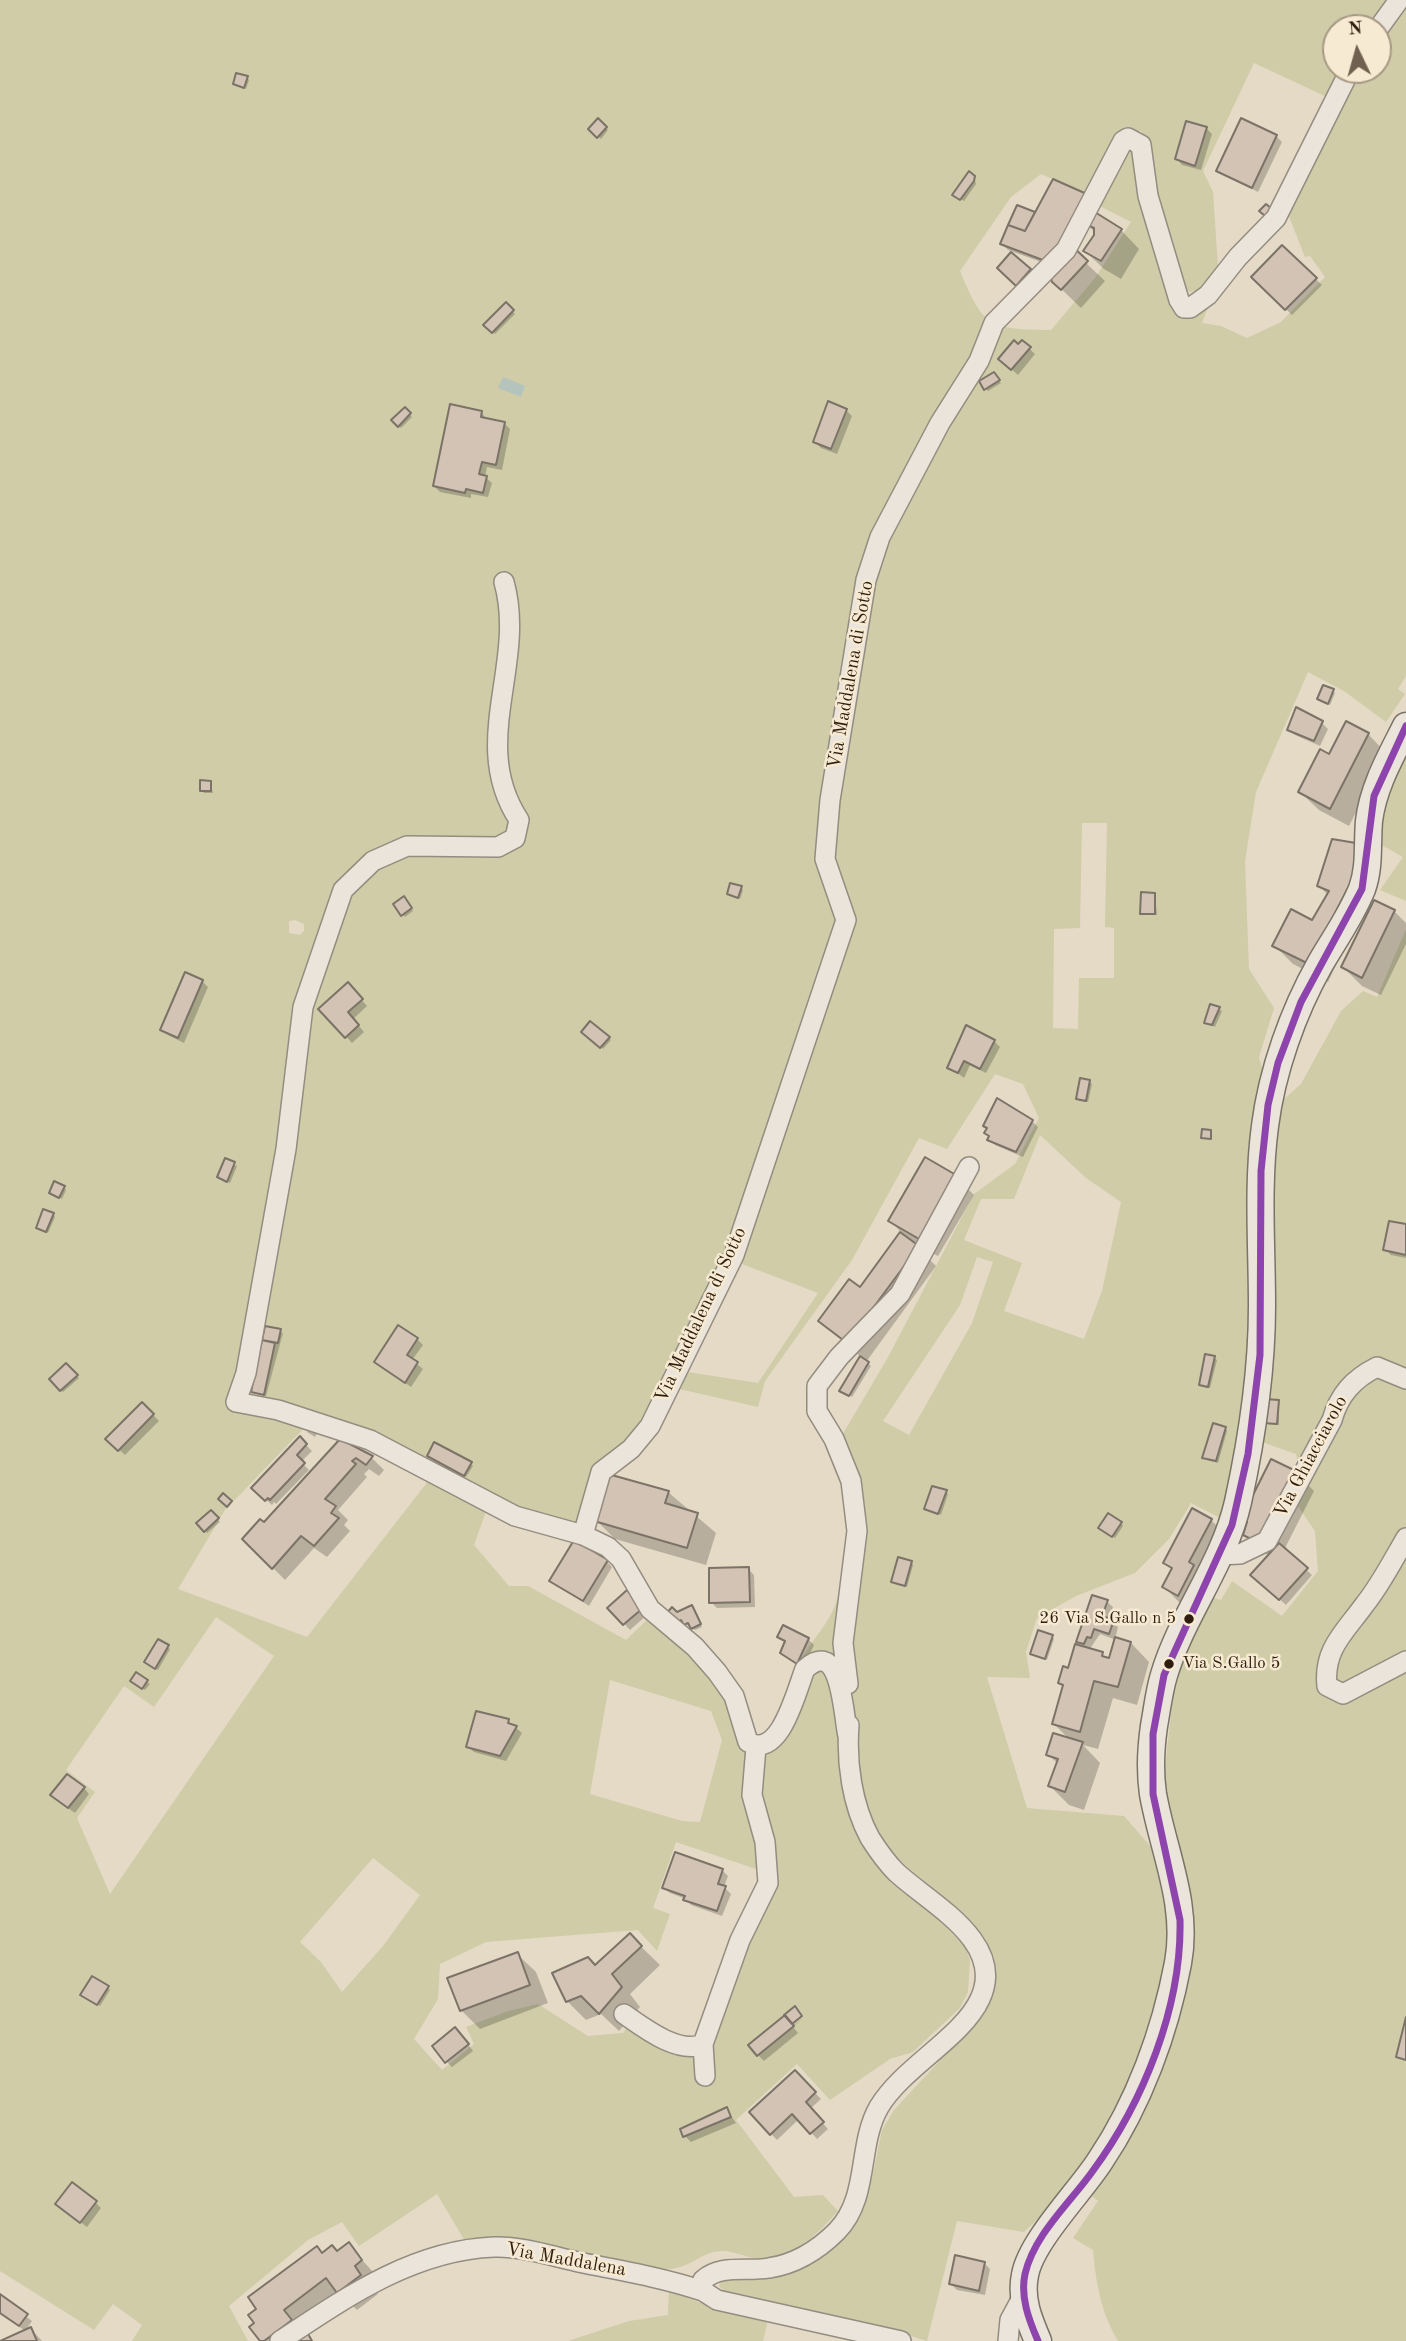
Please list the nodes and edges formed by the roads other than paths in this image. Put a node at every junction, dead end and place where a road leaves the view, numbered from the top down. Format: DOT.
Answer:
graph roads {
  1 [pos="1343,84"];
  2 [pos="504,582"];
  3 [pos="1406,726"];
  4 [pos="969,1167"];
  5 [pos="1406,1379"];
  6 [pos="583,1535"];
  7 [pos="1406,1538"];
  8 [pos="1219,1555"];
  9 [pos="844,1631"];
  10 [pos="1406,1661"];
  11 [pos="812,1663"];
  12 [pos="848,1736"];
  13 [pos="756,1747"];
  14 [pos="624,2014"];
  15 [pos="703,2044"];
  16 [pos="705,2077"];
  17 [pos="704,2291"];
  18 [pos="1023,2296"];
  19 [pos="280,2341"];
  20 [pos="901,2341"];
  21 [pos="1008,2341"];
  22 [pos="1038,2341"];
  1 -- 6 [label="street, Via Maddalena di Sotto"];
  2 -- 6 [label="street"];
  3 -- 8 [label="street"];
  4 -- 9 [label="street"];
  5 -- 8 [label="street, Via Ghiacciarolo"];
  6 -- 13 [label="street"];
  7 -- 10 [label="street"];
  8 -- 18 [label="street"];
  9 -- 11 [label="street"];
  9 -- 12 [label="street"];
  11 -- 12 [label="street"];
  11 -- 13 [label="street"];
  12 -- 17 [label="street"];
  13 -- 15 [label="street"];
  14 -- 15 [label="street"];
  15 -- 16 [label="street"];
  17 -- 19 [label="street, Via Maddalena"];
  17 -- 20 [label="street, Via Maddalena"];
  18 -- 21 [label="street"];
  18 -- 22 [label="street"];
}
